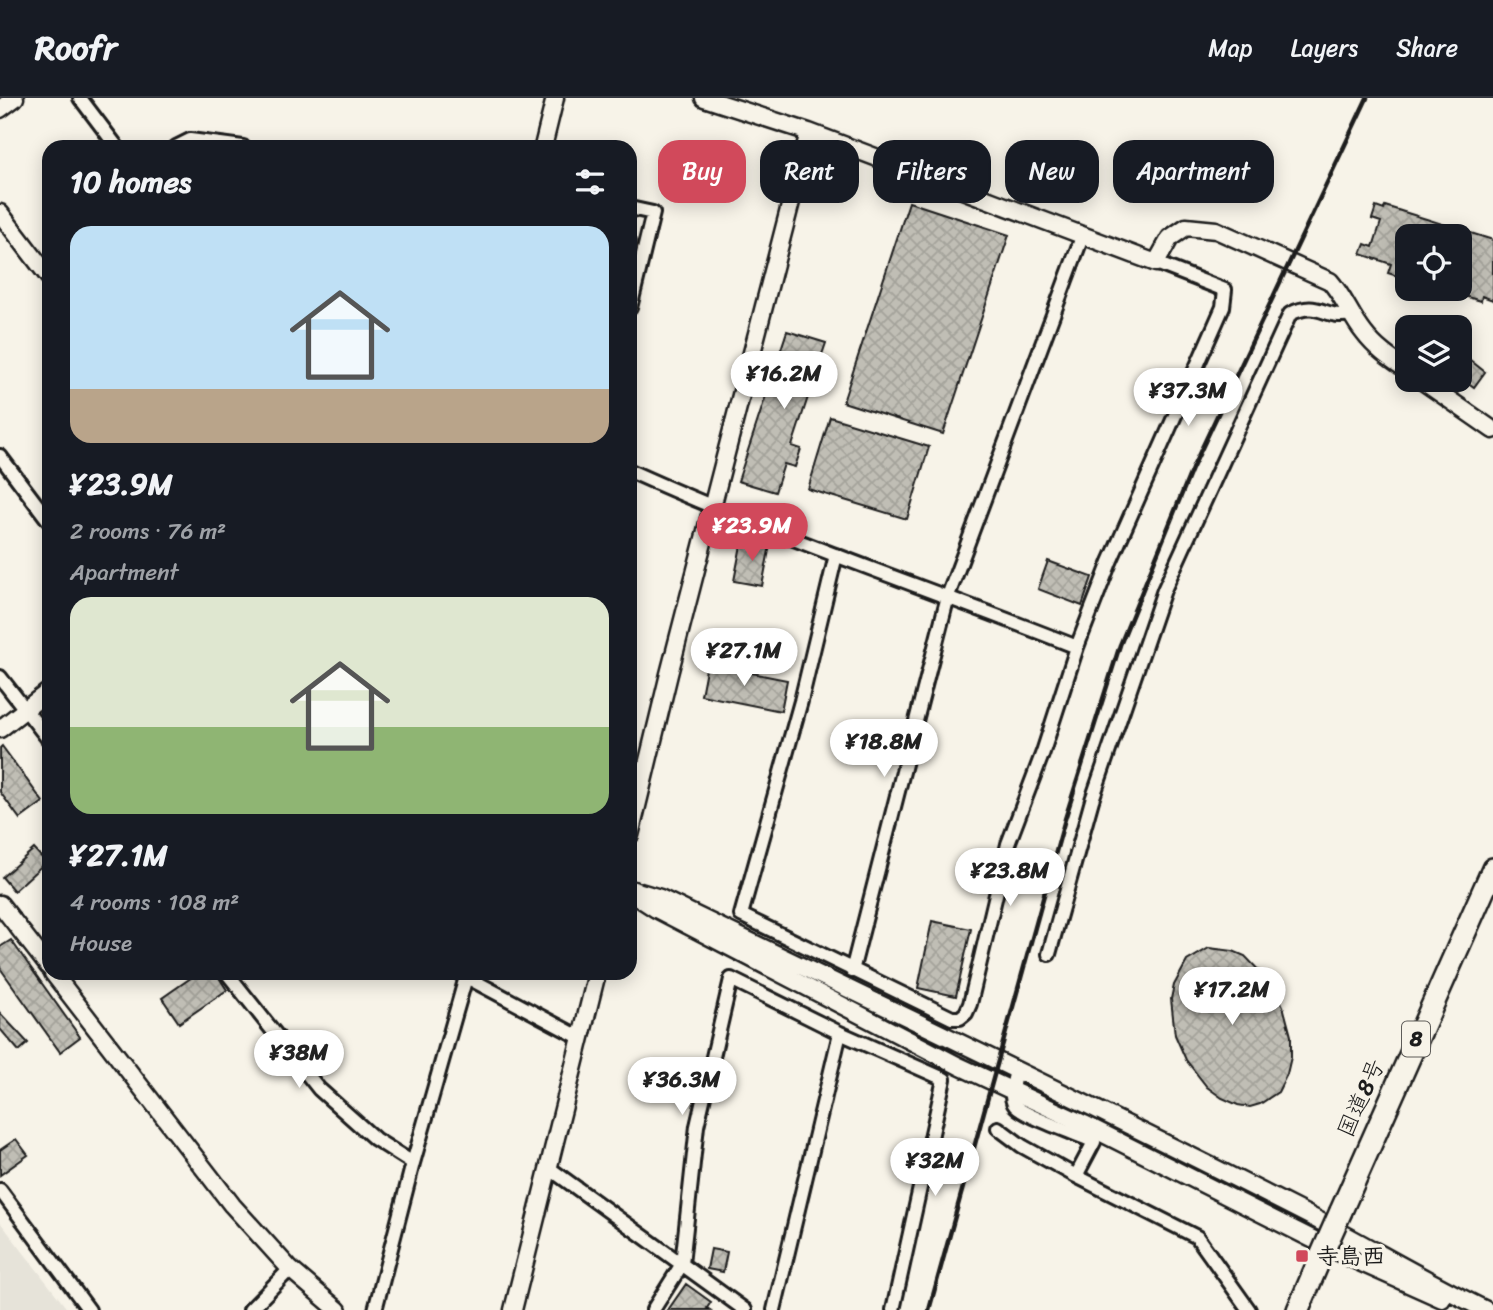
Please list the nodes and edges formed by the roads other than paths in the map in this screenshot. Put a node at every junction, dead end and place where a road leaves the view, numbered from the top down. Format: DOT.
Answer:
graph roads {
  1 [pos="15,98"];
  2 [pos="80,98"];
  3 [pos="555,98"];
  4 [pos="705,98"];
  5 [pos="0,109"];
  6 [pos="809,132"];
  7 [pos="112,140"];
  8 [pos="545,140"];
  9 [pos="637,210"];
  10 [pos="0,213"];
  11 [pos="1082,237"];
  12 [pos="1156,263"];
  13 [pos="42,268"];
  14 [pos="637,279"];
  15 [pos="1351,314"];
  16 [pos="1395,361"];
  17 [pos="1438,392"];
  18 [pos="1493,430"];
  19 [pos="0,456"];
  20 [pos="637,474"];
  21 [pos="713,509"];
  22 [pos="42,512"];
  23 [pos="836,555"];
  24 [pos="948,596"];
  25 [pos="1077,647"];
  26 [pos="0,677"];
  27 [pos="42,696"];
  28 [pos="25,709"];
  29 [pos="0,729"];
  30 [pos="42,731"];
  31 [pos="637,806"];
  32 [pos="1493,869"];
  33 [pos="637,892"];
  34 [pos="637,895"];
  35 [pos="2,912"];
  36 [pos="1049,954"];
  37 [pos="42,959"];
  38 [pos="852,971"];
  39 [pos="58,980"];
  40 [pos="233,980"];
  41 [pos="462,980"];
  42 [pos="472,980"];
  43 [pos="595,980"];
  44 [pos="840,1033"];
  45 [pos="581,1038"];
  46 [pos="1016,1070"];
  47 [pos="1012,1091"];
  48 [pos="998,1128"];
  49 [pos="413,1163"];
  50 [pos="549,1168"];
  51 [pos="1076,1176"];
  52 [pos="0,1190"];
  53 [pos="682,1265"];
  54 [pos="290,1269"];
  55 [pos="89,1310"];
  56 [pos="250,1310"];
  57 [pos="338,1310"];
  58 [pos="375,1310"];
  59 [pos="513,1310"];
  60 [pos="653,1310"];
  61 [pos="745,1310"];
  62 [pos="774,1310"];
  63 [pos="893,1310"];
  64 [pos="1249,1310"];
  65 [pos="1298,1310"];
  66 [pos="1467,1310"];
  67 [pos="1486,1310"];
  1 -- 5 [label="street"];
  2 -- 7 [label="street"];
  3 -- 8 [label="street"];
  4 -- 6 [label="street"];
  6 -- 11 [label="street"];
  6 -- 21 [label="street"];
  9 -- 14 [label="street"];
  10 -- 13 [label="street"];
  11 -- 12 [label="street"];
  11 -- 24 [label="street"];
  12 -- 15 [label="street"];
  12 -- 25 [label="street"];
  15 -- 16 [label="street"];
  15 -- 36 [label="street"];
  17 -- 18 [label="street"];
  19 -- 22 [label="street"];
  20 -- 21 [label="street"];
  21 -- 23 [label="street"];
  21 -- 31 [label="street"];
  23 -- 24 [label="street"];
  23 -- 38 [label="street"];
  24 -- 25 [label="street"];
  24 -- 38 [label="street"];
  25 -- 38 [label="street"];
  26 -- 28 [label="street"];
  27 -- 28 [label="street"];
  28 -- 29 [label="street"];
  28 -- 30 [label="street"];
  32 -- 65 [label="highway, 国道8号 / 8, bridge"];
  33 -- 46 [label="street"];
  34 -- 47 [label="street"];
  35 -- 37 [label="street"];
  39 -- 54 [label="street"];
  40 -- 49 [label="street"];
  41 -- 49 [label="street"];
  42 -- 45 [label="street"];
  43 -- 45 [label="street"];
  44 -- 53 [label="street"];
  44 -- 62 [label="street"];
  44 -- 63 [label="street"];
  45 -- 50 [label="street"];
  46 -- 47 [label="street"];
  46 -- 67 [label="street"];
  47 -- 51 [label="street"];
  47 -- 66 [label="street"];
  48 -- 51 [label="street"];
  49 -- 58 [label="street"];
  50 -- 53 [label="street"];
  50 -- 59 [label="street"];
  51 -- 64 [label="street"];
  52 -- 55 [label="street"];
  53 -- 60 [label="street"];
  53 -- 61 [label="street"];
  54 -- 56 [label="street"];
  54 -- 57 [label="street"];
}
